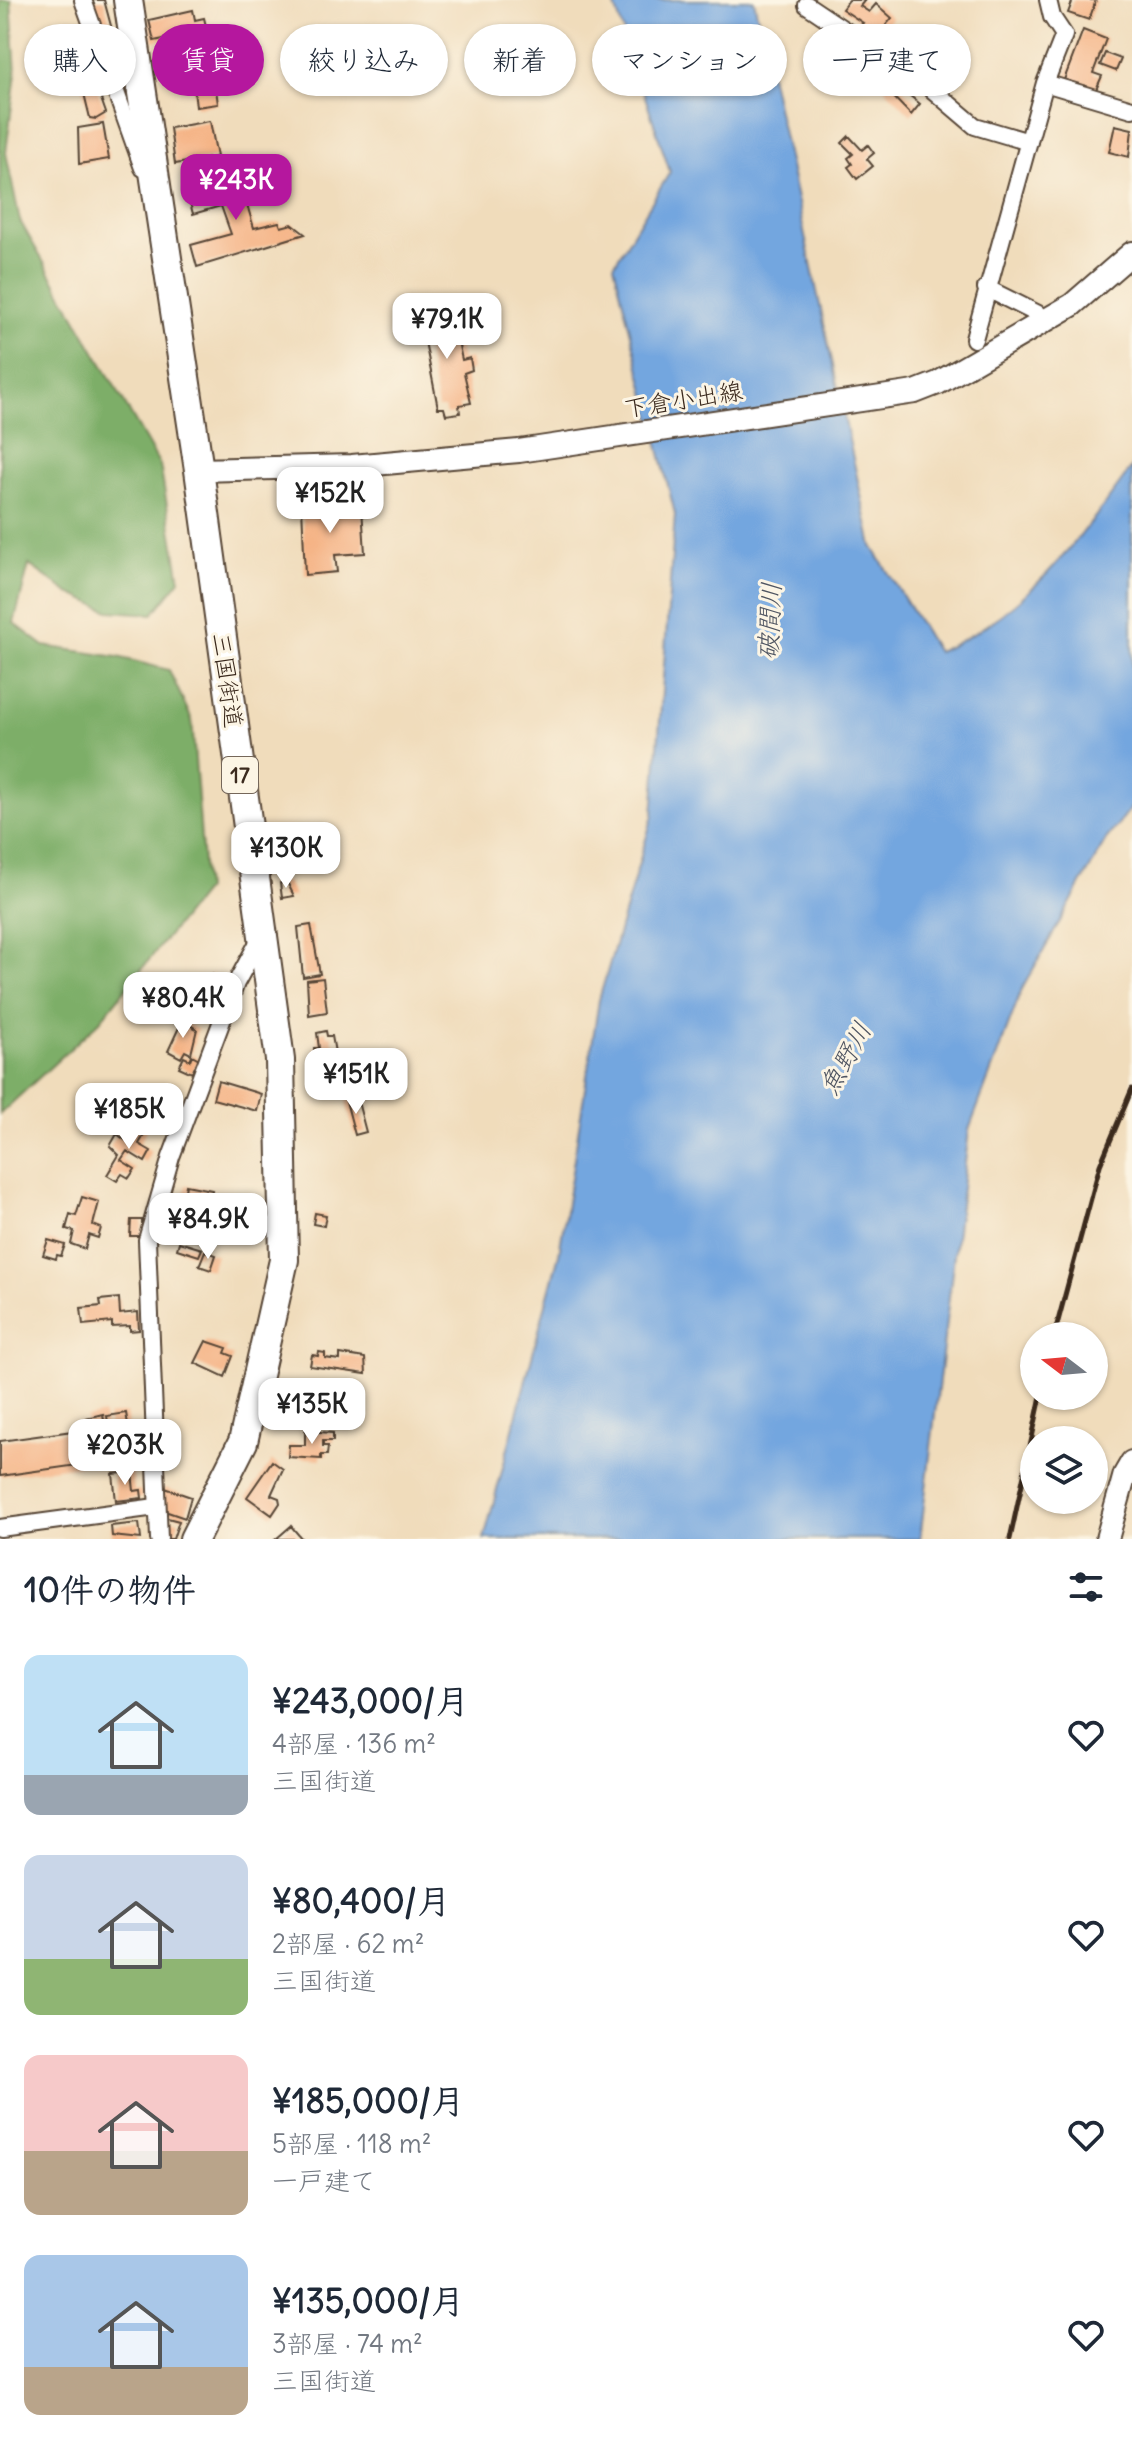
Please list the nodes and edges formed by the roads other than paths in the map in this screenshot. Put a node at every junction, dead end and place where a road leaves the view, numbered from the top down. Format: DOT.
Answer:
graph roads {
  1 [pos="83,0"];
  2 [pos="128,0"];
  3 [pos="1048,0"];
  4 [pos="807,5"];
  5 [pos="1045,83"];
  6 [pos="1132,109"];
  7 [pos="1029,142"];
  8 [pos="161,219"];
  9 [pos="1132,253"];
  10 [pos="986,288"];
  11 [pos="1042,322"];
  12 [pos="974,339"];
  13 [pos="199,470"];
  14 [pos="262,936"];
  15 [pos="1132,1462"];
  16 [pos="156,1507"];
  17 [pos="0,1528"];
  18 [pos="159,1539"];
  19 [pos="194,1539"];
  20 [pos="1107,1539"];
  1 -- 8 [label="street"];
  2 -- 8 [label="highway, 三国街道 / 17"];
  3 -- 5 [label="street"];
  4 -- 7 [label="street"];
  5 -- 6 [label="street"];
  5 -- 7 [label="street"];
  7 -- 10 [label="street"];
  8 -- 13 [label="highway, 三国街道 / 17"];
  9 -- 11 [label="main road, 下倉小出線"];
  10 -- 11 [label="street"];
  10 -- 12 [label="street"];
  11 -- 13 [label="main road, 下倉小出線"];
  13 -- 14 [label="highway, 三国街道 / 17"];
  14 -- 16 [label="street"];
  14 -- 19 [label="highway, 三国街道 / 17"];
  15 -- 20 [label="main road"];
  16 -- 17 [label="street"];
  16 -- 18 [label="street"];
}
